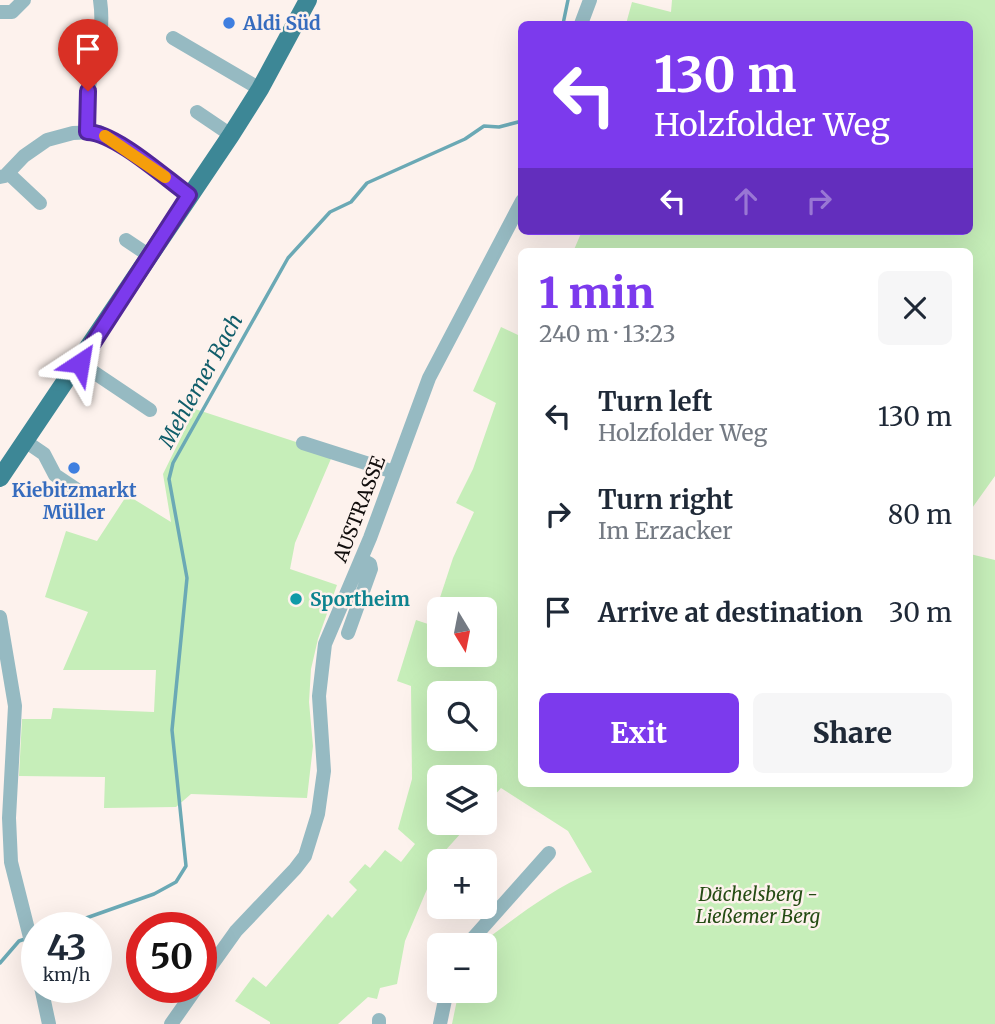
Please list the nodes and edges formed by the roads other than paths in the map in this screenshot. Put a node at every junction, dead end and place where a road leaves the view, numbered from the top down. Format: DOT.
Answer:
graph roads {
  1 [pos="24,0"];
  2 [pos="100,0"];
  3 [pos="308,0"];
  4 [pos="590,0"];
  5 [pos="0,12"];
  6 [pos="582,21"];
  7 [pos="173,38"];
  8 [pos="260,89"];
  9 [pos="197,112"];
  10 [pos="87,132"];
  11 [pos="231,135"];
  12 [pos="4,175"];
  13 [pos="189,195"];
  14 [pos="40,203"];
  15 [pos="518,209"];
  16 [pos="126,240"];
  17 [pos="150,256"];
  18 [pos="80,363"];
  19 [pos="150,410"];
  20 [pos="25,441"];
  21 [pos="303,443"];
  22 [pos="3,467"];
  23 [pos="394,472"];
  24 [pos="82,494"];
  25 [pos="361,559"];
  26 [pos="0,617"];
  27 [pos="348,633"];
  28 [pos="549,853"];
  29 [pos="6,863"];
  30 [pos="23,912"];
  31 [pos="478,933"];
  32 [pos="217,958"];
  33 [pos="44,1003"];
  34 [pos="186,1003"];
  35 [pos="444,1003"];
  36 [pos="49,1024"];
  37 [pos="171,1024"];
  38 [pos="440,1024"];
  1 -- 5 [label="street"];
  2 -- 10 [label="street"];
  3 -- 8 [label="main road"];
  4 -- 6 [label="street"];
  7 -- 8 [label="street"];
  8 -- 11 [label="main road"];
  9 -- 11 [label="street"];
  10 -- 12 [label="street"];
  10 -- 13 [label="street"];
  11 -- 13 [label="main road"];
  12 -- 14 [label="street"];
  13 -- 17 [label="main road"];
  15 -- 23 [label="street, AUSTRASSE"];
  16 -- 17 [label="street"];
  17 -- 18 [label="main road"];
  18 -- 19 [label="street"];
  18 -- 20 [label="main road"];
  20 -- 22 [label="main road"];
  20 -- 24 [label="street"];
  21 -- 23 [label="street"];
  23 -- 25 [label="street, AUSTRASSE"];
  25 -- 27 [label="street"];
  25 -- 32 [label="street, AUSTRASSE"];
  26 -- 29 [label="street"];
  28 -- 31 [label="street"];
  29 -- 30 [label="street"];
  33 -- 36 [label="street"];
  34 -- 37 [label="street"];
  35 -- 38 [label="street"];
}
